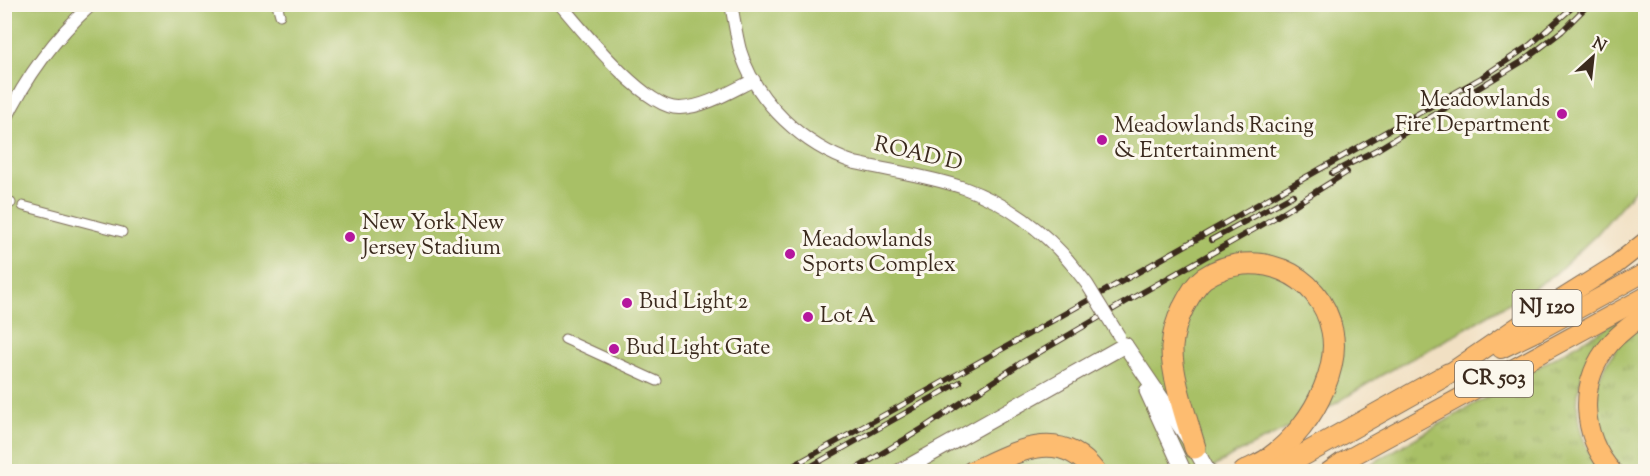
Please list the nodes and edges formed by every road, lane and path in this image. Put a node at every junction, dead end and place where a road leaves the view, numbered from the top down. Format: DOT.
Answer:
graph roads {
  1 [pos="92,4"];
  2 [pos="278,4"];
  3 [pos="560,4"];
  4 [pos="731,4"];
  5 [pos="280,15"];
  6 [pos="754,80"];
  7 [pos="4,123"];
  8 [pos="23,206"];
  9 [pos="122,232"];
  10 [pos="1646,241"];
  11 [pos="1646,272"];
  12 [pos="1646,296"];
  13 [pos="1646,314"];
  14 [pos="565,339"];
  15 [pos="1122,341"];
  16 [pos="1448,374"];
  17 [pos="657,381"];
  18 [pos="1185,460"];
  19 [pos="899,471"];
  20 [pos="972,471"];
  21 [pos="1095,471"];
  22 [pos="1208,471"];
  23 [pos="1244,471"];
  24 [pos="1273,471"];
  25 [pos="1328,471"];
  26 [pos="1613,471"];
  1 -- 7 [label="street"];
  2 -- 5 [label="street"];
  3 -- 6 [label="street"];
  4 -- 6 [label="street, ROAD D"];
  6 -- 15 [label="street, ROAD D, bridge"];
  8 -- 9 [label="street"];
  10 -- 16 [label="main road, NJ 120"];
  11 -- 16 [label="main road, CR 503"];
  12 -- 25 [label="main road, CR 503"];
  13 -- 26 [label="main road"];
  14 -- 17 [label="street"];
  15 -- 18 [label="street, ROAD D"];
  15 -- 19 [label="street"];
  16 -- 24 [label="highway, NJ 120"];
  18 -- 22 [label="street, ROAD D"];
  18 -- 23 [label="highway"];
  20 -- 21 [label="highway"];
}
